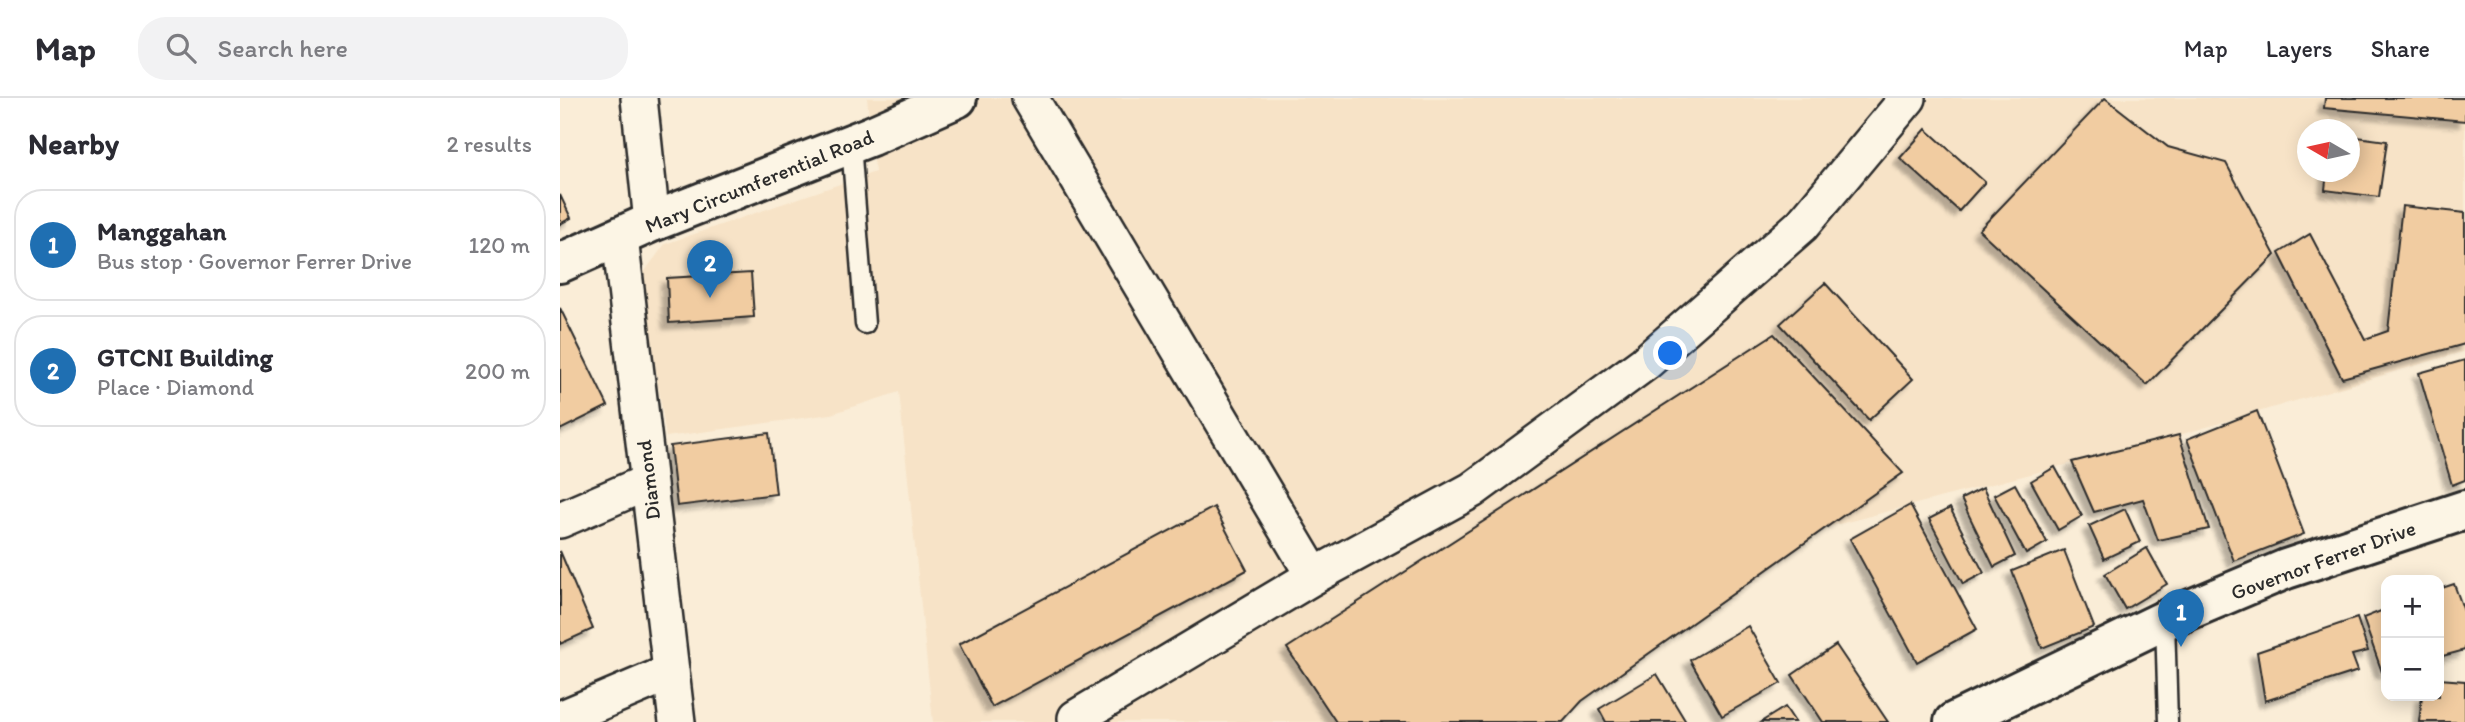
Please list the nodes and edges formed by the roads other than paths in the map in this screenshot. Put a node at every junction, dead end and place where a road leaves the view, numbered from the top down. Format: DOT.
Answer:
graph roads {
  1 [pos="639,98"];
  2 [pos="957,98"];
  3 [pos="1030,98"];
  4 [pos="1908,98"];
  5 [pos="851,144"];
  6 [pos="636,230"];
  7 [pos="560,263"];
  8 [pos="865,324"];
  9 [pos="648,482"];
  10 [pos="2465,510"];
  11 [pos="560,520"];
  12 [pos="1314,576"];
  13 [pos="2165,620"];
  14 [pos="671,672"];
  15 [pos="1076,718"];
  16 [pos="560,719"];
  17 [pos="677,722"];
  18 [pos="1954,722"];
  19 [pos="2168,722"];
  1 -- 6 [label="street, Diamond"];
  2 -- 5 [label="main road, Mary Circumferential Road"];
  3 -- 12 [label="street"];
  4 -- 12 [label="street"];
  5 -- 6 [label="main road, Mary Circumferential Road"];
  5 -- 8 [label="lane"];
  6 -- 7 [label="main road, Mary Circumferential Road"];
  6 -- 9 [label="street, Diamond"];
  9 -- 11 [label="street"];
  9 -- 14 [label="street, Diamond"];
  10 -- 13 [label="main road, Governor Ferrer Drive"];
  12 -- 15 [label="street"];
  13 -- 18 [label="main road, Governor Ferrer Drive"];
  13 -- 19 [label="lane"];
  14 -- 16 [label="street"];
  14 -- 17 [label="street, Diamond"];
}
